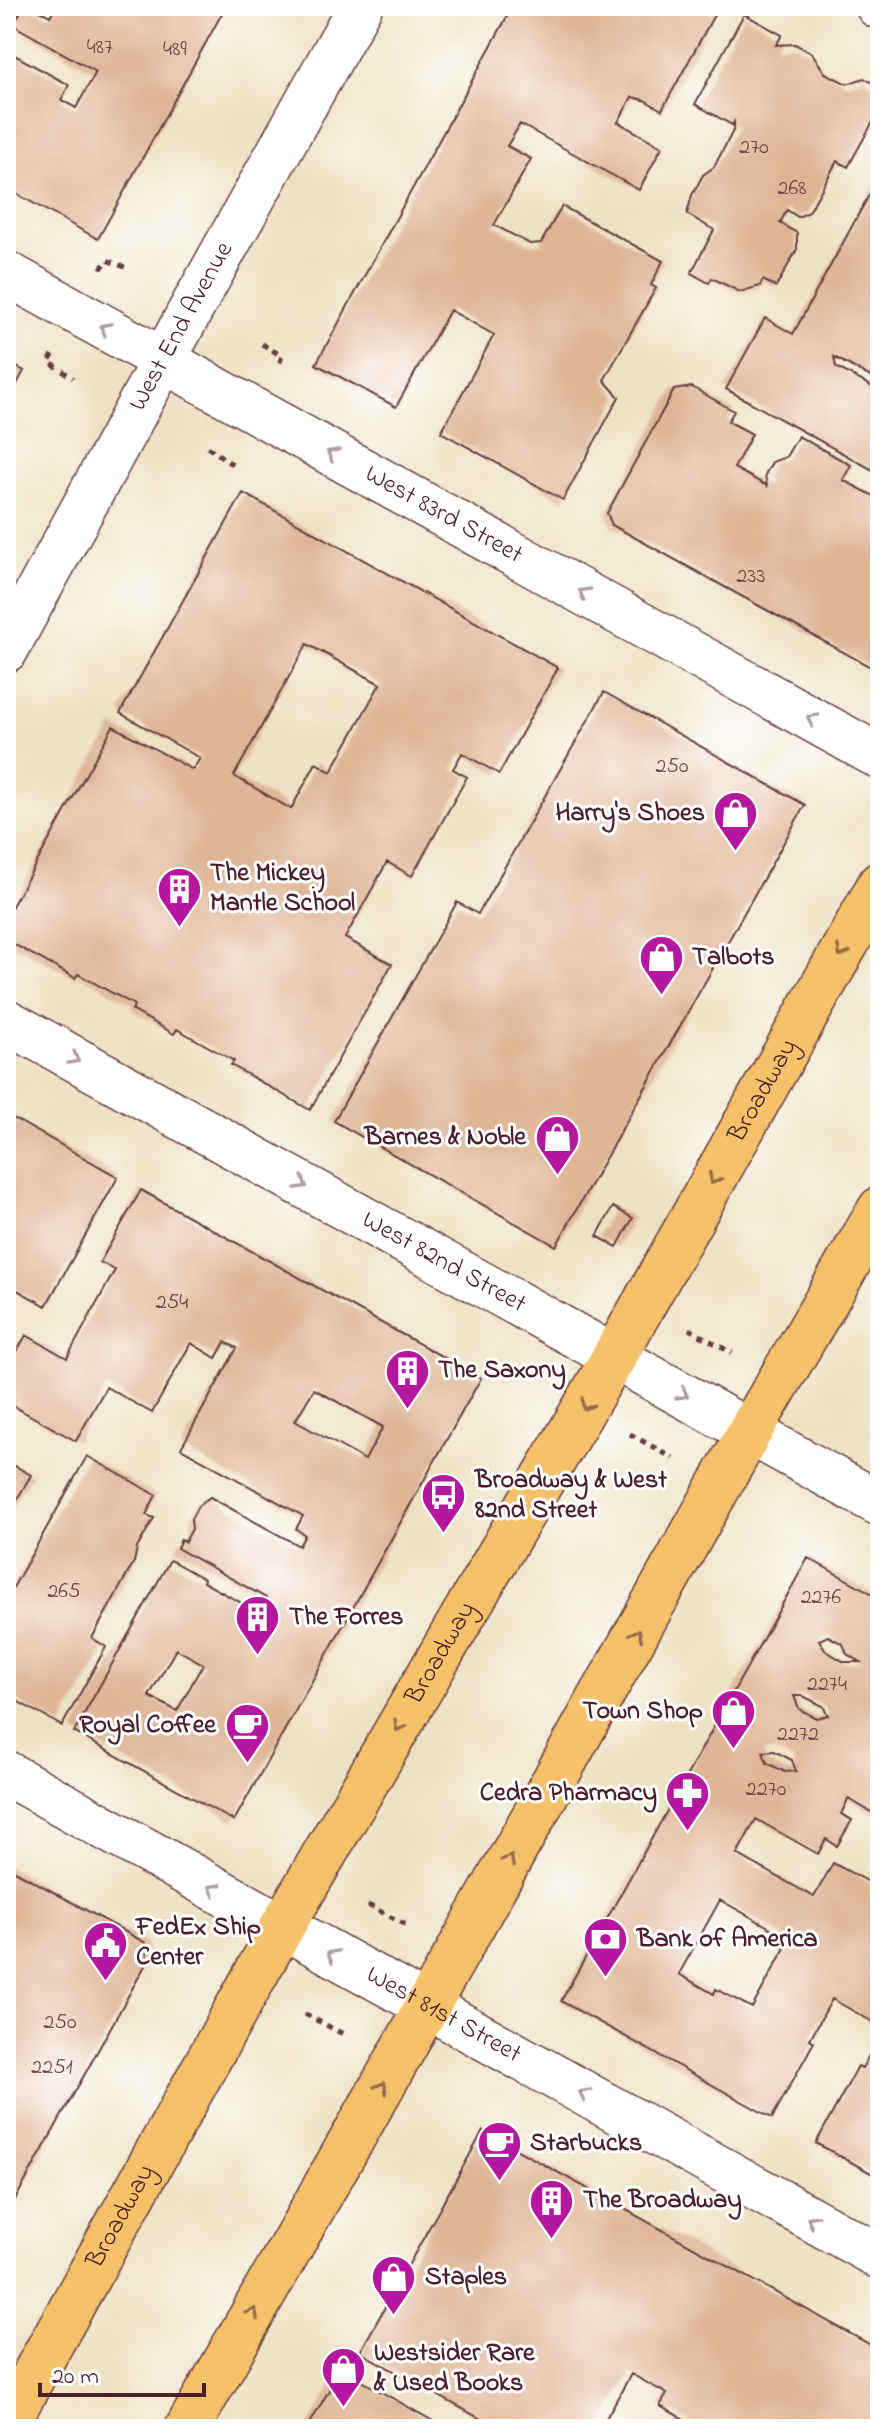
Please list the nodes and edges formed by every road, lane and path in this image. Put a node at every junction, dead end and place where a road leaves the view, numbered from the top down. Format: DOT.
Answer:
graph roads {
  1 [pos="360,6"];
  2 [pos="107,260"];
  3 [pos="130,269"];
  4 [pos="6,273"];
  5 [pos="262,344"];
  6 [pos="282,356"];
  7 [pos="163,359"];
  8 [pos="49,362"];
  9 [pos="73,378"];
  10 [pos="208,447"];
  11 [pos="230,463"];
  12 [pos="6,650"];
  13 [pos="880,757"];
  14 [pos="880,884"];
  15 [pos="6,1021"];
  16 [pos="880,1209"];
  17 [pos="689,1329"];
  18 [pos="732,1353"];
  19 [pos="614,1357"];
  20 [pos="750,1431"];
  21 [pos="630,1434"];
  22 [pos="673,1458"];
  23 [pos="880,1504"];
  24 [pos="6,1773"];
  25 [pos="368,1905"];
  26 [pos="282,1927"];
  27 [pos="410,1927"];
  28 [pos="427,2007"];
  29 [pos="305,2014"];
  30 [pos="347,2036"];
  31 [pos="880,2257"];
  32 [pos="6,2425"];
  33 [pos="187,2429"];
  1 -- 7 [label="street, West End Avenue"];
  2 -- 3 [label="path"];
  7 -- 4 [label="street, West 83rd Street, one-way"];
  5 -- 6 [label="path"];
  7 -- 12 [label="street, West End Avenue"];
  13 -- 7 [label="street, West 83rd Street, one-way"];
  8 -- 9 [label="path"];
  10 -- 11 [label="path"];
  14 -- 19 [label="main road, Broadway, one-way"];
  15 -- 19 [label="street, West 82nd Street, one-way"];
  16 -- 20 [label="main road"];
  17 -- 18 [label="path"];
  19 -- 20 [label="street, West 82nd Street, one-way"];
  19 -- 26 [label="main road, Broadway, one-way"];
  20 -- 23 [label="street, West 82nd Street"];
  28 -- 20 [label="main road, one-way"];
  21 -- 22 [label="path"];
  26 -- 24 [label="street, West 81st Street, one-way"];
  25 -- 27 [label="path"];
  28 -- 26 [label="street, West 81st Street, one-way"];
  26 -- 32 [label="main road, Broadway"];
  31 -- 28 [label="street, West 81st Street, one-way"];
  33 -- 28 [label="main road, one-way"];
  29 -- 30 [label="path"];
}
